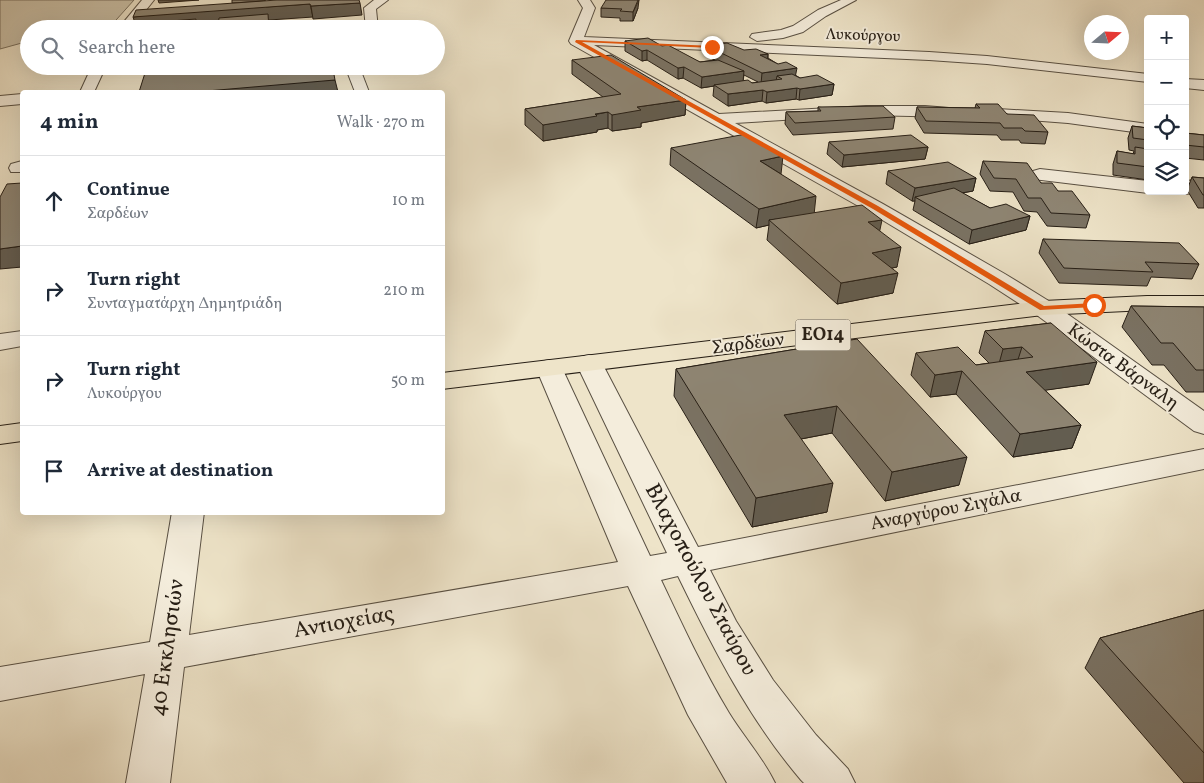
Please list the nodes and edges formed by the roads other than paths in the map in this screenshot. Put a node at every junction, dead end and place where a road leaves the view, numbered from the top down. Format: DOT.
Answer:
graph roads {
  1 [pos="148,0"];
  2 [pos="382,0"];
  3 [pos="584,0"];
  4 [pos="850,0"];
  5 [pos="131,20"];
  6 [pos="371,20"];
  7 [pos="576,41"];
  8 [pos="712,47"];
  9 [pos="95,75"];
  10 [pos="355,75"];
  11 [pos="1144,78"];
  12 [pos="1189,83"];
  13 [pos="1204,85"];
  14 [pos="88,90"];
  15 [pos="361,90"];
  16 [pos="20,99"];
  17 [pos="0,101"];
  18 [pos="717,119"];
  19 [pos="1144,129"];
  20 [pos="1040,175"];
  21 [pos="1144,187"];
  22 [pos="1204,303"];
  23 [pos="1043,308"];
  24 [pos="20,339"];
  25 [pos="0,342"];
  26 [pos="589,363"];
  27 [pos="549,368"];
  28 [pos="445,381"];
  29 [pos="1204,426"];
  30 [pos="20,432"];
  31 [pos="0,435"];
  32 [pos="1204,459"];
  33 [pos="188,515"];
  34 [pos="688,561"];
  35 [pos="638,571"];
  36 [pos="167,655"];
  37 [pos="0,684"];
  38 [pos="148,783"];
  39 [pos="752,783"];
  40 [pos="833,783"];
  1 -- 5 [label="street"];
  2 -- 6 [label="street"];
  3 -- 7 [label="street"];
  4 -- 8 [label="street"];
  7 -- 8 [label="street, Λυκούργου"];
  7 -- 18 [label="street, Κώστα Βάρναλη"];
  8 -- 11 [label="street, Λυκούργου"];
  9 -- 14 [label="street"];
  10 -- 15 [label="street"];
  12 -- 13 [label="street"];
  16 -- 17 [label="street"];
  18 -- 19 [label="street"];
  18 -- 23 [label="street, Κώστα Βάρναλη"];
  20 -- 21 [label="street"];
  22 -- 23 [label="main road, Σαρδέων / ΕΟ14"];
  23 -- 26 [label="main road, Σαρδέων / ΕΟ14"];
  23 -- 29 [label="street, Κώστα Βάρναλη"];
  24 -- 25 [label="street"];
  26 -- 27 [label="main road, Σαρδέων / ΕΟ14"];
  26 -- 34 [label="street, Βλαχοπούλου Σταύρου"];
  27 -- 28 [label="main road, Σαρδέων / ΕΟ14"];
  27 -- 35 [label="street"];
  30 -- 31 [label="main road"];
  32 -- 34 [label="street, Αναργύρου Σιγάλα"];
  33 -- 36 [label="street, 40 Εκκλησιών"];
  34 -- 35 [label="street, Αντιοχείας"];
  34 -- 40 [label="street, Βλαχοπούλου Σταύρου"];
  35 -- 36 [label="street, Αντιοχείας"];
  35 -- 39 [label="street"];
  36 -- 37 [label="street, Αντιοχείας"];
  36 -- 38 [label="street, 40 Εκκλησιών"];
}
